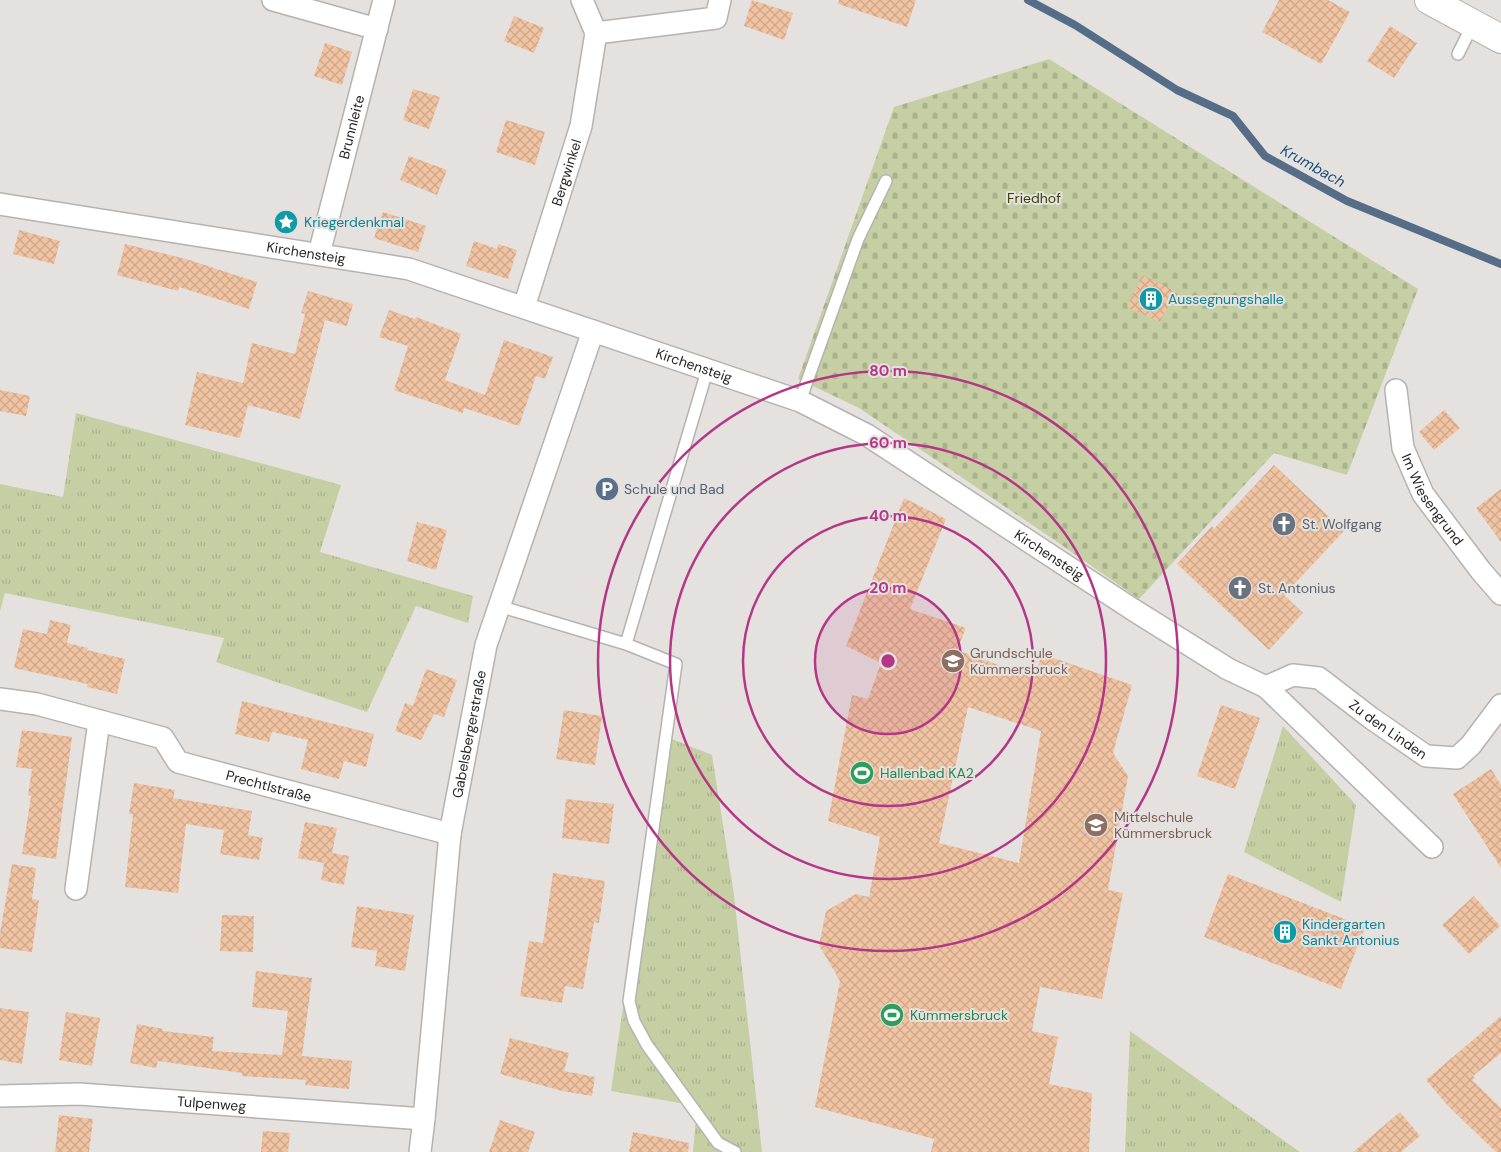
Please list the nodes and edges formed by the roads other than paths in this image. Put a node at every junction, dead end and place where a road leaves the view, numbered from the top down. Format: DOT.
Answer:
graph roads {
  1 [pos="273,0"];
  2 [pos="384,0"];
  3 [pos="582,0"];
  4 [pos="720,0"];
  5 [pos="1429,0"];
  6 [pos="1473,24"];
  7 [pos="377,29"];
  8 [pos="596,33"];
  9 [pos="1501,39"];
  10 [pos="1458,54"];
  11 [pos="886,180"];
  12 [pos="0,204"];
  13 [pos="319,254"];
  14 [pos="524,307"];
  15 [pos="593,331"];
  16 [pos="707,371"];
  17 [pos="1396,390"];
  18 [pos="800,402"];
  19 [pos="1501,594"];
  20 [pos="499,606"];
  21 [pos="626,644"];
  22 [pos="1266,687"];
  23 [pos="0,699"];
  24 [pos="1501,705"];
  25 [pos="99,721"];
  26 [pos="450,834"];
  27 [pos="1432,847"];
  28 [pos="76,889"];
  29 [pos="0,1096"];
  30 [pos="424,1119"];
  31 [pos="420,1152"];
  32 [pos="735,1152"];
  1 -- 7 [label="street"];
  2 -- 7 [label="street, Brunnleite"];
  3 -- 8 [label="street"];
  4 -- 8 [label="street"];
  5 -- 6 [label="street"];
  6 -- 9 [label="street"];
  6 -- 10 [label="lane"];
  7 -- 13 [label="street, Brunnleite"];
  8 -- 14 [label="street, Bergwinkel"];
  11 -- 18 [label="lane"];
  12 -- 13 [label="street, Kirchensteig"];
  13 -- 14 [label="street, Kirchensteig"];
  14 -- 15 [label="street, Kirchensteig"];
  15 -- 16 [label="street, Kirchensteig"];
  15 -- 20 [label="street, Gabelsbergerstraße"];
  16 -- 18 [label="street, Kirchensteig"];
  16 -- 21 [label="lane"];
  17 -- 19 [label="street, Im Wiesengrund"];
  18 -- 22 [label="street, Kirchensteig"];
  20 -- 21 [label="lane"];
  20 -- 26 [label="street, Gabelsbergerstraße"];
  21 -- 32 [label="lane"];
  22 -- 24 [label="street, Zu den Linden"];
  22 -- 27 [label="street"];
  23 -- 25 [label="street, Prechtlstraße"];
  25 -- 26 [label="street, Prechtlstraße"];
  25 -- 28 [label="street"];
  26 -- 30 [label="street, Gabelsbergerstraße"];
  29 -- 30 [label="street, Tulpenweg"];
  30 -- 31 [label="street, Gabelsbergerstraße"];
}
